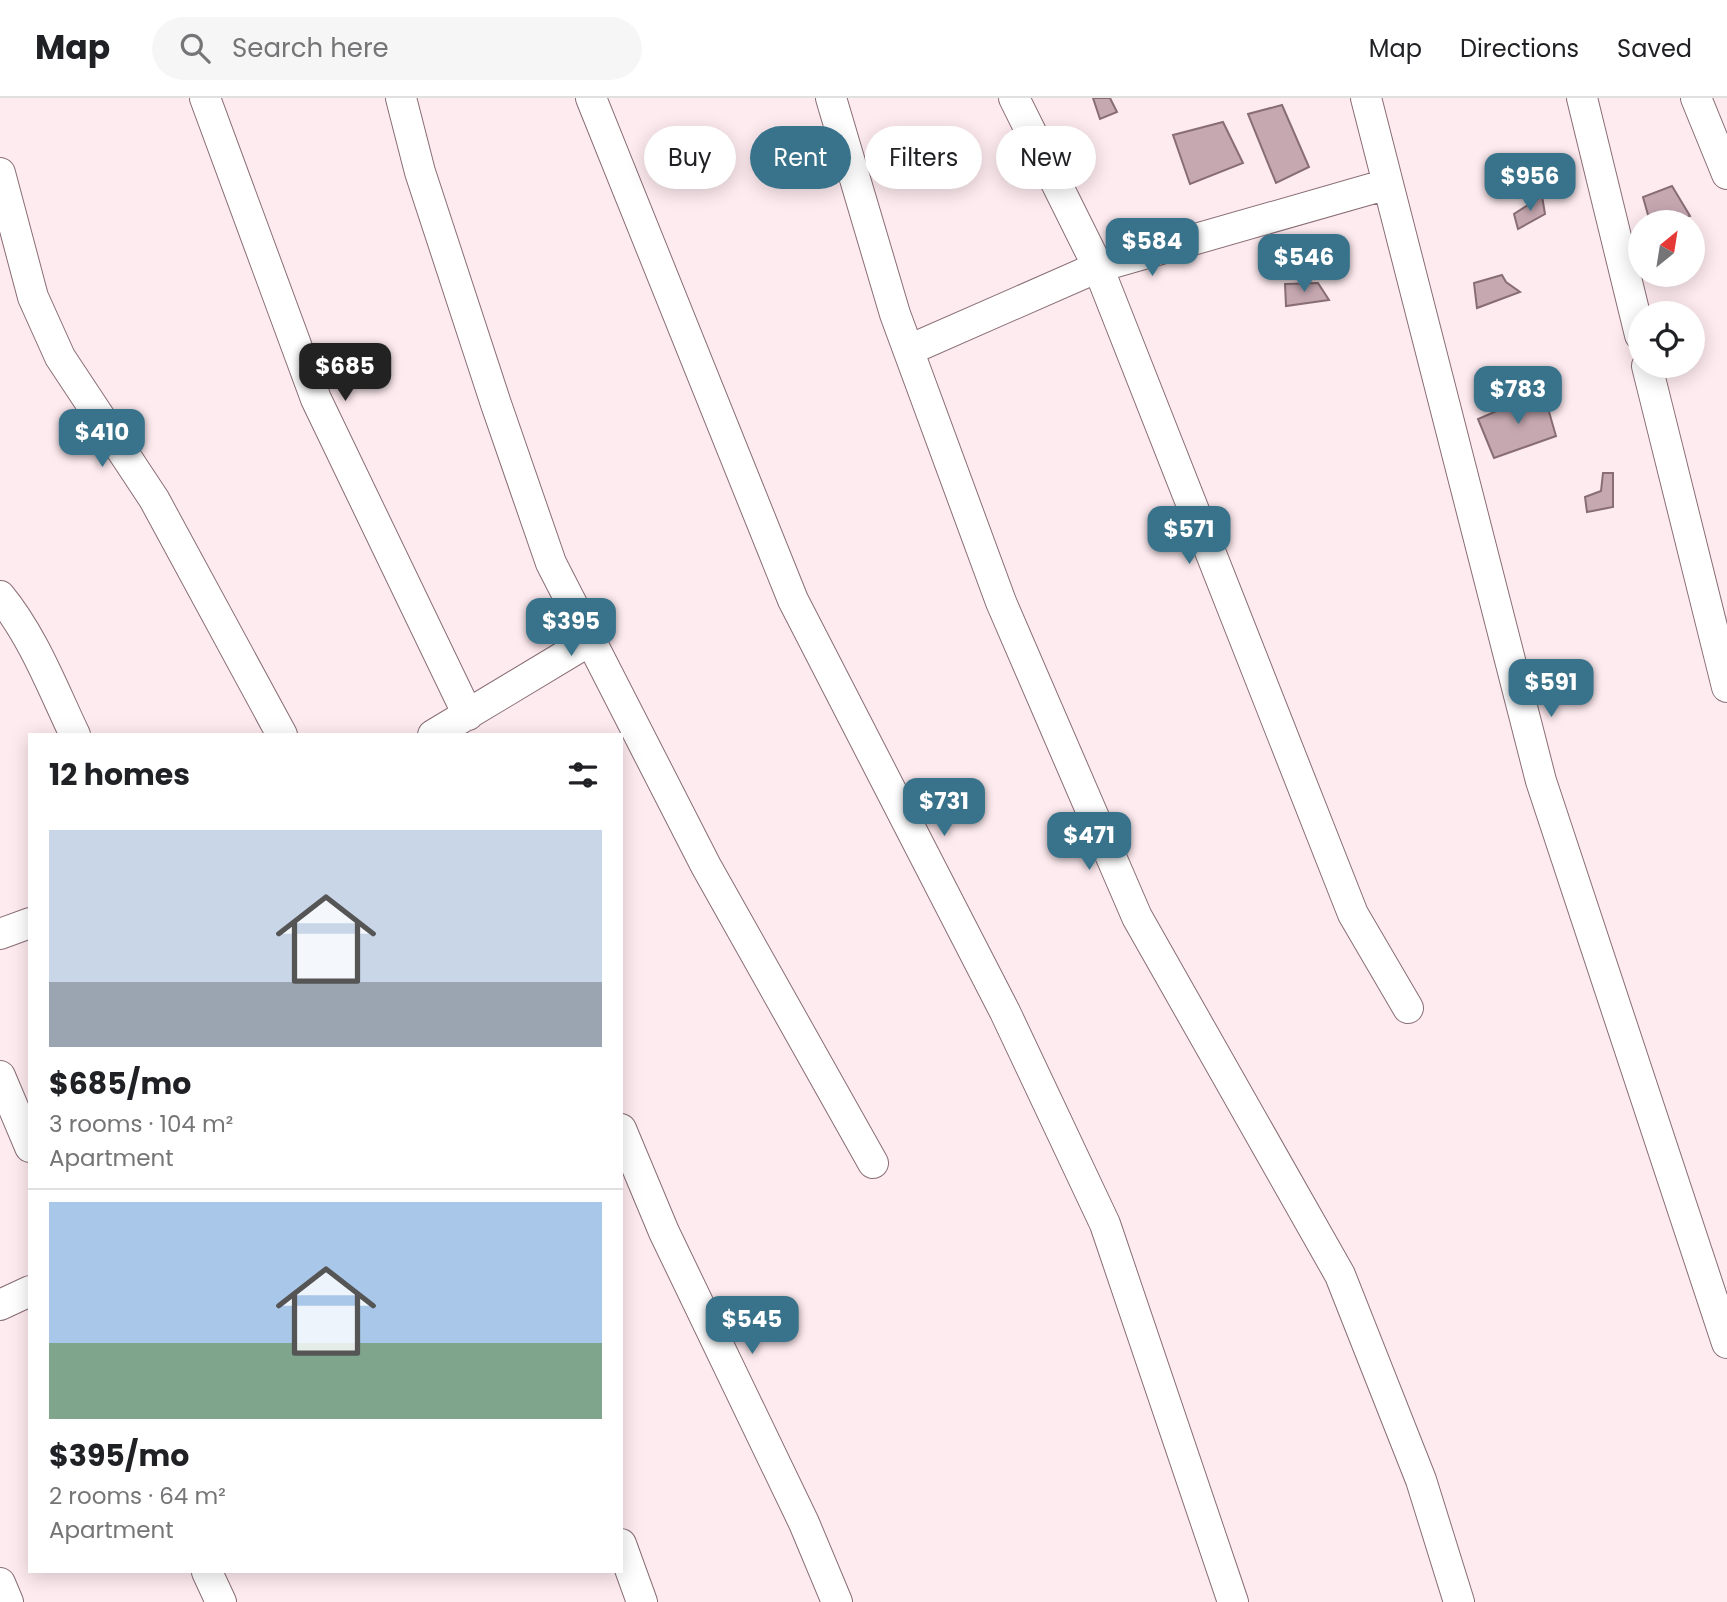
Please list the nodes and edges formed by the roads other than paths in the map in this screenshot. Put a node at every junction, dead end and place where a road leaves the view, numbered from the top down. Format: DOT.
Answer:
graph roads {
  1 [pos="205,98"];
  2 [pos="401,98"];
  3 [pos="591,98"];
  4 [pos="831,98"];
  5 [pos="1014,98"];
  6 [pos="1366,98"];
  7 [pos="1582,98"];
  8 [pos="1696,98"];
  9 [pos="0,173"];
  10 [pos="1727,174"];
  11 [pos="1388,184"];
  12 [pos="1098,267"];
  13 [pos="1632,301"];
  14 [pos="909,350"];
  15 [pos="1650,378"];
  16 [pos="0,596"];
  17 [pos="591,640"];
  18 [pos="1727,687"];
  19 [pos="468,715"];
  20 [pos="74,733"];
  21 [pos="281,733"];
  22 [pos="436,733"];
  23 [pos="28,924"];
  24 [pos="0,934"];
  25 [pos="1408,1008"];
  26 [pos="0,1076"];
  27 [pos="623,1134"];
  28 [pos="28,1142"];
  29 [pos="873,1163"];
  30 [pos="28,1292"];
  31 [pos="0,1304"];
  32 [pos="1727,1343"];
  33 [pos="623,1550"];
  34 [pos="208,1573"];
  35 [pos="0,1583"];
  36 [pos="8,1602"];
  37 [pos="221,1602"];
  38 [pos="642,1602"];
  39 [pos="837,1602"];
  40 [pos="1233,1602"];
  41 [pos="1459,1602"];
  1 -- 19 [label="street"];
  2 -- 17 [label="street"];
  3 -- 40 [label="street"];
  4 -- 14 [label="street"];
  5 -- 12 [label="street"];
  6 -- 11 [label="street"];
  7 -- 13 [label="street"];
  8 -- 10 [label="street"];
  9 -- 21 [label="street"];
  11 -- 12 [label="street"];
  11 -- 32 [label="street"];
  12 -- 14 [label="street"];
  12 -- 25 [label="street"];
  14 -- 41 [label="street"];
  15 -- 18 [label="street"];
  16 -- 20 [label="street"];
  17 -- 19 [label="street"];
  17 -- 29 [label="street"];
  19 -- 22 [label="street"];
  23 -- 24 [label="street"];
  26 -- 28 [label="street"];
  27 -- 39 [label="street"];
  30 -- 31 [label="street"];
  33 -- 38 [label="street"];
  34 -- 37 [label="street"];
  35 -- 36 [label="street"];
}
